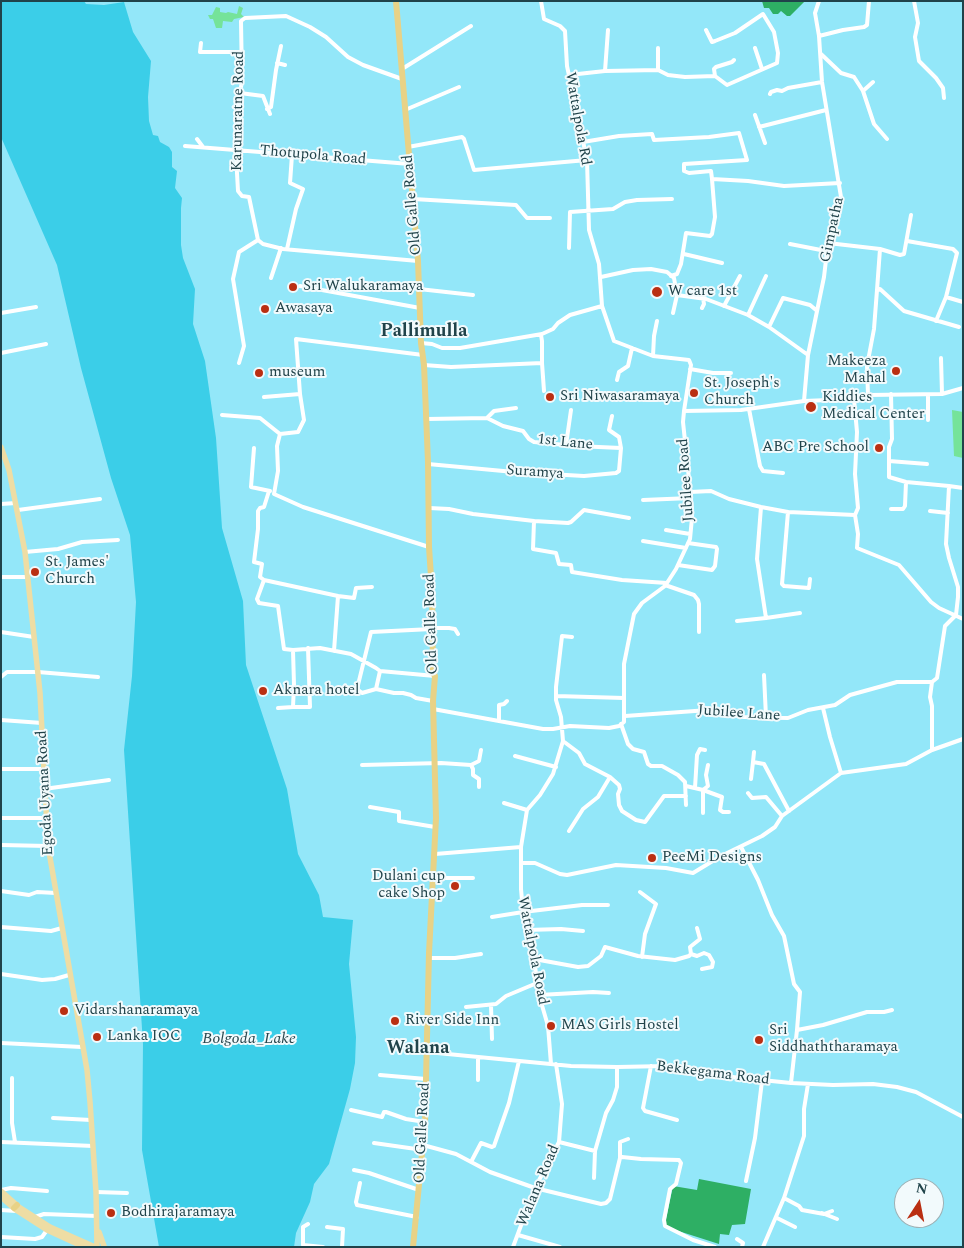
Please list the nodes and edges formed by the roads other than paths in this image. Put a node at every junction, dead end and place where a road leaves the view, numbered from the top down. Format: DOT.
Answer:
graph roads {
  1 [pos="396,1"];
  2 [pos="541,1"];
  3 [pos="819,1"];
  4 [pos="869,1"];
  5 [pos="914,1"];
  6 [pos="471,26"];
  7 [pos="608,30"];
  8 [pos="706,30"];
  9 [pos="819,36"];
  10 [pos="200,43"];
  11 [pos="281,46"];
  12 [pos="658,48"];
  13 [pos="755,48"];
  14 [pos="240,52"];
  15 [pos="820,53"];
  16 [pos="734,60"];
  17 [pos="277,63"];
  18 [pos="285,65"];
  19 [pos="402,69"];
  20 [pos="762,69"];
  21 [pos="658,70"];
  22 [pos="605,72"];
  23 [pos="569,75"];
  24 [pos="715,76"];
  25 [pos="402,79"];
  26 [pos="822,82"];
  27 [pos="873,82"];
  28 [pos="459,87"];
  29 [pos="863,91"];
  30 [pos="240,94"];
  31 [pos="770,94"];
  32 [pos="232,95"];
  33 [pos="944,98"];
  34 [pos="269,108"];
  35 [pos="276,109"];
  36 [pos="405,110"];
  37 [pos="826,110"];
  38 [pos="270,114"];
  39 [pos="755,115"];
  40 [pos="759,127"];
  41 [pos="197,138"];
  42 [pos="886,140"];
  43 [pos="583,142"];
  44 [pos="765,143"];
  45 [pos="185,146"];
  46 [pos="202,147"];
  47 [pos="408,147"];
  48 [pos="236,150"];
  49 [pos="292,155"];
  50 [pos="587,160"];
  51 [pos="410,164"];
  52 [pos="712,179"];
  53 [pos="840,183"];
  54 [pos="413,199"];
  55 [pos="672,199"];
  56 [pos="588,212"];
  57 [pos="912,214"];
  58 [pos="550,218"];
  59 [pos="258,240"];
  60 [pos="907,241"];
  61 [pos="828,243"];
  62 [pos="790,244"];
  63 [pos="281,248"];
  64 [pos="569,248"];
  65 [pos="287,249"];
  66 [pos="880,249"];
  67 [pos="826,251"];
  68 [pos="684,254"];
  69 [pos="418,261"];
  70 [pos="722,263"];
  71 [pos="671,276"];
  72 [pos="740,276"];
  73 [pos="766,276"];
  74 [pos="601,277"];
  75 [pos="271,278"];
  76 [pos="300,286"];
  77 [pos="419,289"];
  78 [pos="877,290"];
  79 [pos="473,295"];
  80 [pos="677,295"];
  81 [pos="946,297"];
  82 [pos="703,298"];
  83 [pos="963,302"];
  84 [pos="602,306"];
  85 [pos="724,306"];
  86 [pos="36,308"];
  87 [pos="702,308"];
  88 [pos="421,309"];
  89 [pos="816,310"];
  90 [pos="1,313"];
  91 [pos="673,313"];
  92 [pos="748,315"];
  93 [pos="657,321"];
  94 [pos="936,321"];
  95 [pos="769,327"];
  96 [pos="959,327"];
  97 [pos="541,335"];
  98 [pos="421,342"];
  99 [pos="46,344"];
  100 [pos="632,348"];
  101 [pos="1,353"];
  102 [pos="808,354"];
  103 [pos="424,355"];
  104 [pos="653,356"];
  105 [pos="941,358"];
  106 [pos="239,362"];
  107 [pos="542,363"];
  108 [pos="424,365"];
  109 [pos="690,369"];
  110 [pos="731,372"];
  111 [pos="617,380"];
  112 [pos="963,388"];
  113 [pos="544,391"];
  114 [pos="300,394"];
  115 [pos="891,394"];
  116 [pos="942,394"];
  117 [pos="868,395"];
  118 [pos="928,395"];
  119 [pos="264,397"];
  120 [pos="854,399"];
  121 [pos="804,401"];
  122 [pos="516,408"];
  123 [pos="749,408"];
  124 [pos="571,410"];
  125 [pos="684,412"];
  126 [pos="222,415"];
  127 [pos="612,416"];
  128 [pos="487,418"];
  129 [pos="427,419"];
  130 [pos="928,420"];
  131 [pos="280,434"];
  132 [pos="566,445"];
  133 [pos="1,447"];
  134 [pos="254,448"];
  135 [pos="621,448"];
  136 [pos="889,461"];
  137 [pos="428,464"];
  138 [pos="927,464"];
  139 [pos="783,472"];
  140 [pos="906,482"];
  141 [pos="949,486"];
  142 [pos="963,488"];
  143 [pos="269,491"];
  144 [pos="690,492"];
  145 [pos="274,494"];
  146 [pos="691,498"];
  147 [pos="100,499"];
  148 [pos="643,500"];
  149 [pos="16,503"];
  150 [pos="1,504"];
  151 [pos="761,507"];
  152 [pos="429,508"];
  153 [pos="891,509"];
  154 [pos="18,510"];
  155 [pos="930,511"];
  156 [pos="788,512"];
  157 [pos="948,512"];
  158 [pos="855,515"];
  159 [pos="629,518"];
  160 [pos="534,521"];
  161 [pos="666,530"];
  162 [pos="690,534"];
  163 [pos="118,540"];
  164 [pos="643,541"];
  165 [pos="687,546"];
  166 [pos="429,547"];
  167 [pos="25,552"];
  168 [pos="678,565"];
  169 [pos="1,577"];
  170 [pos="27,577"];
  171 [pos="810,579"];
  172 [pos="264,580"];
  173 [pos="666,584"];
  174 [pos="372,587"];
  175 [pos="338,596"];
  176 [pos="800,614"];
  177 [pos="956,615"];
  178 [pos="766,618"];
  179 [pos="963,619"];
  180 [pos="737,622"];
  181 [pos="432,629"];
  182 [pos="1,632"];
  183 [pos="699,632"];
  184 [pos="458,634"];
  185 [pos="572,636"];
  186 [pos="34,637"];
  187 [pos="308,648"];
  188 [pos="293,650"];
  189 [pos="334,651"];
  190 [pos="365,661"];
  191 [pos="380,671"];
  192 [pos="38,672"];
  193 [pos="764,675"];
  194 [pos="435,676"];
  195 [pos="1,677"];
  196 [pos="98,677"];
  197 [pos="932,682"];
  198 [pos="376,689"];
  199 [pos="556,696"];
  200 [pos="624,698"];
  201 [pos="433,701"];
  202 [pos="507,701"];
  203 [pos="293,707"];
  204 [pos="278,708"];
  205 [pos="823,708"];
  206 [pos="433,709"];
  207 [pos="625,716"];
  208 [pos="766,717"];
  209 [pos="1,720"];
  210 [pos="499,721"];
  211 [pos="42,723"];
  212 [pos="621,724"];
  213 [pos="562,728"];
  214 [pos="963,739"];
  215 [pos="563,741"];
  216 [pos="481,750"];
  217 [pos="705,750"];
  218 [pos="932,750"];
  219 [pos="754,752"];
  220 [pos="515,756"];
  221 [pos="753,762"];
  222 [pos="436,763"];
  223 [pos="362,765"];
  224 [pos="471,765"];
  225 [pos="708,765"];
  226 [pos="556,767"];
  227 [pos="1,769"];
  228 [pos="43,769"];
  229 [pos="841,773"];
  230 [pos="610,777"];
  231 [pos="751,779"];
  232 [pos="109,780"];
  233 [pos="686,786"];
  234 [pos="479,787"];
  235 [pos="695,788"];
  236 [pos="44,789"];
  237 [pos="703,790"];
  238 [pos="748,793"];
  239 [pos="686,796"];
  240 [pos="504,803"];
  241 [pos="686,805"];
  242 [pos="370,807"];
  243 [pos="527,810"];
  244 [pos="789,811"];
  245 [pos="703,812"];
  246 [pos="729,812"];
  247 [pos="782,816"];
  248 [pos="1,818"];
  249 [pos="46,818"];
  250 [pos="435,827"];
  251 [pos="569,831"];
  252 [pos="1,845"];
  253 [pos="48,846"];
  254 [pos="521,847"];
  255 [pos="741,847"];
  256 [pos="435,854"];
  257 [pos="521,863"];
  258 [pos="434,878"];
  259 [pos="473,878"];
  260 [pos="1,891"];
  261 [pos="640,892"];
  262 [pos="56,893"];
  263 [pos="608,905"];
  264 [pos="523,912"];
  265 [pos="492,917"];
  266 [pos="1,927"];
  267 [pos="62,928"];
  268 [pos="697,928"];
  269 [pos="527,930"];
  270 [pos="583,931"];
  271 [pos="481,954"];
  272 [pos="691,954"];
  273 [pos="642,956"];
  274 [pos="429,958"];
  275 [pos="534,959"];
  276 [pos="702,969"];
  277 [pos="1,974"];
  278 [pos="70,975"];
  279 [pos="537,983"];
  280 [pos="609,993"];
  281 [pos="539,995"];
  282 [pos="491,1005"];
  283 [pos="466,1007"];
  284 [pos="892,1010"];
  285 [pos="797,1030"];
  286 [pos="492,1039"];
  287 [pos="1,1043"];
  288 [pos="82,1048"];
  289 [pos="427,1052"];
  290 [pos="478,1057"];
  291 [pos="519,1061"];
  292 [pos="553,1064"];
  293 [pos="651,1066"];
  294 [pos="617,1068"];
  295 [pos="380,1075"];
  296 [pos="12,1078"];
  297 [pos="426,1078"];
  298 [pos="478,1080"];
  299 [pos="762,1081"];
  300 [pos="791,1083"];
  301 [pos="808,1084"];
  302 [pos="350,1110"];
  303 [pos="963,1117"];
  304 [pos="53,1118"];
  305 [pos="92,1120"];
  306 [pos="677,1120"];
  307 [pos="425,1122"];
  308 [pos="628,1139"];
  309 [pos="1,1142"];
  310 [pos="15,1142"];
  311 [pos="559,1142"];
  312 [pos="374,1143"];
  313 [pos="93,1146"];
  314 [pos="423,1148"];
  315 [pos="595,1151"];
  316 [pos="620,1158"];
  317 [pos="471,1162"];
  318 [pos="354,1170"];
  319 [pos="594,1178"];
  320 [pos="746,1181"];
  321 [pos="360,1182"];
  322 [pos="536,1188"];
  323 [pos="419,1190"];
  324 [pos="1,1191"];
  325 [pos="47,1192"];
  326 [pos="96,1192"];
  327 [pos="127,1193"];
  328 [pos="1,1196"];
  329 [pos="784,1198"];
  330 [pos="16,1208"];
  331 [pos="1,1210"];
  332 [pos="832,1211"];
  333 [pos="822,1213"];
  334 [pos="97,1216"];
  335 [pos="35,1217"];
  336 [pos="417,1217"];
  337 [pos="777,1218"];
  338 [pos="837,1219"];
  339 [pos="308,1224"];
  340 [pos="327,1227"];
  341 [pos="795,1227"];
  342 [pos="47,1230"];
  343 [pos="518,1235"];
  344 [pos="1,1237"];
  345 [pos="737,1239"];
  346 [pos="84,1247"];
  347 [pos="100,1247"];
  348 [pos="323,1247"];
  349 [pos="342,1247"];
  350 [pos="413,1247"];
  351 [pos="514,1247"];
  352 [pos="560,1247"];
  353 [pos="715,1247"];
  354 [pos="742,1247"];
  355 [pos="763,1247"];
  1 -- 19 [label="highway, Old Galle Road"];
  2 -- 23 [label="street, Wattalpola Rd"];
  3 -- 9 [label="street, Gimpatha"];
  4 -- 9 [label="street"];
  5 -- 33 [label="street"];
  6 -- 19 [label="street"];
  7 -- 22 [label="street"];
  8 -- 20 [label="street"];
  9 -- 15 [label="street, Gimpatha"];
  10 -- 14 [label="street"];
  11 -- 17 [label="street"];
  12 -- 21 [label="street"];
  13 -- 20 [label="street"];
  14 -- 25 [label="street, Karunaratne Road"];
  14 -- 30 [label="street, Karunaratne Road"];
  15 -- 26 [label="street, Gimpatha"];
  15 -- 29 [label="street"];
  16 -- 24 [label="street"];
  17 -- 18 [label="street"];
  17 -- 34 [label="street"];
  19 -- 25 [label="highway, Old Galle Road"];
  20 -- 24 [label="street"];
  21 -- 22 [label="street"];
  21 -- 24 [label="street"];
  22 -- 23 [label="street"];
  23 -- 43 [label="street, Wattalpola Rd"];
  25 -- 36 [label="highway, Old Galle Road"];
  26 -- 31 [label="street"];
  26 -- 37 [label="street, Gimpatha"];
  27 -- 29 [label="street"];
  28 -- 36 [label="street"];
  29 -- 42 [label="street"];
  30 -- 32 [label="street"];
  30 -- 34 [label="street"];
  30 -- 48 [label="street, Karunaratne Road"];
  34 -- 35 [label="street"];
  34 -- 38 [label="street"];
  36 -- 47 [label="highway, Old Galle Road"];
  37 -- 40 [label="street"];
  37 -- 53 [label="street, Gimpatha"];
  39 -- 40 [label="street"];
  40 -- 44 [label="street"];
  41 -- 46 [label="street"];
  43 -- 50 [label="street, Wattalpola Rd"];
  43 -- 52 [label="street"];
  45 -- 46 [label="street, Thotupola Road"];
  46 -- 48 [label="street, Thotupola Road"];
  47 -- 50 [label="street"];
  47 -- 51 [label="highway, Old Galle Road"];
  48 -- 49 [label="street, Thotupola Road"];
  48 -- 59 [label="street, Karunaratne Road"];
  49 -- 51 [label="street, Thotupola Road"];
  49 -- 65 [label="street"];
  50 -- 56 [label="street, Wattalpola Rd"];
  51 -- 54 [label="highway, Old Galle Road"];
  52 -- 53 [label="street"];
  52 -- 68 [label="street"];
  53 -- 61 [label="street, Gimpatha"];
  54 -- 58 [label="street"];
  54 -- 69 [label="highway, Old Galle Road"];
  55 -- 56 [label="street"];
  56 -- 64 [label="street"];
  56 -- 74 [label="street, Wattalpola Rd"];
  57 -- 60 [label="street"];
  59 -- 63 [label="street"];
  59 -- 106 [label="street"];
  60 -- 66 [label="street"];
  60 -- 81 [label="street"];
  61 -- 66 [label="street"];
  61 -- 67 [label="street, Gimpatha"];
  62 -- 67 [label="street"];
  63 -- 65 [label="street"];
  63 -- 75 [label="street"];
  65 -- 69 [label="street"];
  66 -- 78 [label="street"];
  67 -- 89 [label="street, Gimpatha"];
  68 -- 70 [label="street"];
  68 -- 71 [label="street"];
  69 -- 77 [label="highway, Old Galle Road"];
  71 -- 74 [label="street"];
  71 -- 80 [label="street"];
  72 -- 85 [label="street"];
  73 -- 92 [label="street"];
  74 -- 84 [label="street, Wattalpola Rd"];
  76 -- 88 [label="street"];
  77 -- 79 [label="street"];
  77 -- 88 [label="highway, Old Galle Road"];
  78 -- 94 [label="street"];
  78 -- 117 [label="street"];
  80 -- 82 [label="street"];
  80 -- 91 [label="street"];
  81 -- 83 [label="street"];
  81 -- 94 [label="street"];
  82 -- 85 [label="street"];
  82 -- 87 [label="street"];
  84 -- 97 [label="street"];
  84 -- 100 [label="street, Wattalpola Rd"];
  85 -- 92 [label="street"];
  86 -- 90 [label="street"];
  88 -- 98 [label="highway, Old Galle Road"];
  89 -- 95 [label="street"];
  89 -- 102 [label="street, Gimpatha"];
  92 -- 95 [label="street"];
  93 -- 104 [label="street"];
  94 -- 96 [label="street"];
  95 -- 102 [label="street"];
  97 -- 98 [label="street"];
  97 -- 107 [label="street"];
  98 -- 103 [label="highway, Old Galle Road"];
  99 -- 101 [label="street"];
  100 -- 104 [label="street, Wattalpola Rd"];
  100 -- 111 [label="street"];
  102 -- 121 [label="street, Gimpatha"];
  103 -- 108 [label="highway, Old Galle Road"];
  103 -- 114 [label="street"];
  104 -- 109 [label="street, Wattalpola Rd"];
  105 -- 116 [label="street"];
  107 -- 108 [label="street"];
  107 -- 113 [label="street"];
  108 -- 129 [label="highway, Old Galle Road"];
  109 -- 110 [label="street"];
  109 -- 125 [label="street, Jubilee Road"];
  112 -- 116 [label="street"];
  114 -- 119 [label="street"];
  114 -- 131 [label="street"];
  115 -- 117 [label="street"];
  115 -- 118 [label="street"];
  115 -- 136 [label="street"];
  116 -- 118 [label="street"];
  117 -- 120 [label="street"];
  118 -- 130 [label="street"];
  120 -- 121 [label="street"];
  120 -- 158 [label="street"];
  121 -- 123 [label="street"];
  122 -- 128 [label="street"];
  123 -- 125 [label="street"];
  123 -- 139 [label="street"];
  124 -- 132 [label="street"];
  125 -- 144 [label="street, Jubilee Road"];
  126 -- 131 [label="street"];
  127 -- 135 [label="street"];
  128 -- 129 [label="street, 1st Lane"];
  128 -- 132 [label="street, 1st Lane"];
  129 -- 137 [label="highway, Old Galle Road"];
  131 -- 145 [label="street"];
  132 -- 135 [label="street, 1st Lane"];
  133 -- 149 [label="main road, Egoda Uyana Road"];
  134 -- 143 [label="street"];
  135 -- 137 [label="street, Suramya"];
  136 -- 138 [label="street"];
  136 -- 140 [label="street"];
  137 -- 152 [label="highway, Old Galle Road"];
  140 -- 141 [label="street"];
  140 -- 153 [label="street"];
  141 -- 142 [label="street"];
  141 -- 157 [label="street"];
  143 -- 145 [label="street"];
  143 -- 172 [label="street"];
  144 -- 146 [label="street, Jubilee Road"];
  144 -- 151 [label="street"];
  145 -- 166 [label="street"];
  146 -- 148 [label="street"];
  146 -- 162 [label="street, Jubilee Road"];
  147 -- 154 [label="street"];
  149 -- 150 [label="street"];
  149 -- 154 [label="main road, Egoda Uyana Road"];
  151 -- 156 [label="street"];
  151 -- 178 [label="street"];
  152 -- 160 [label="street"];
  152 -- 166 [label="highway, Old Galle Road"];
  154 -- 167 [label="main road, Egoda Uyana Road"];
  155 -- 157 [label="street"];
  156 -- 158 [label="street"];
  156 -- 171 [label="street"];
  157 -- 177 [label="street"];
  158 -- 177 [label="street"];
  159 -- 160 [label="street"];
  160 -- 173 [label="street"];
  161 -- 162 [label="street"];
  162 -- 165 [label="street, Jubilee Road"];
  163 -- 167 [label="street"];
  164 -- 165 [label="street"];
  165 -- 168 [label="street, Jubilee Road"];
  165 -- 168 [label="street"];
  166 -- 181 [label="highway, Old Galle Road"];
  167 -- 170 [label="main road, Egoda Uyana Road"];
  168 -- 173 [label="street, Jubilee Road"];
  169 -- 170 [label="street"];
  170 -- 186 [label="main road, Egoda Uyana Road"];
  172 -- 175 [label="street"];
  172 -- 188 [label="street"];
  173 -- 183 [label="street"];
  173 -- 200 [label="street, Jubilee Road"];
  174 -- 175 [label="street"];
  175 -- 189 [label="street"];
  176 -- 178 [label="street"];
  177 -- 179 [label="street"];
  177 -- 197 [label="street"];
  178 -- 180 [label="street"];
  181 -- 184 [label="street"];
  181 -- 190 [label="street"];
  181 -- 194 [label="highway, Old Galle Road"];
  182 -- 186 [label="street"];
  185 -- 199 [label="street, Wattalpola Road"];
  186 -- 192 [label="main road, Egoda Uyana Road"];
  187 -- 188 [label="street"];
  187 -- 189 [label="street"];
  187 -- 203 [label="street"];
  188 -- 203 [label="street"];
  189 -- 190 [label="street"];
  190 -- 191 [label="street"];
  190 -- 198 [label="street"];
  191 -- 194 [label="street"];
  191 -- 198 [label="street"];
  192 -- 195 [label="street"];
  192 -- 196 [label="street"];
  192 -- 211 [label="main road, Egoda Uyana Road"];
  193 -- 208 [label="street"];
  194 -- 201 [label="highway, Old Galle Road"];
  197 -- 205 [label="street, Jubilee Lane"];
  197 -- 218 [label="street"];
  198 -- 201 [label="street"];
  199 -- 200 [label="street"];
  199 -- 213 [label="street, Wattalpola Road"];
  200 -- 207 [label="street, Jubilee Road"];
  201 -- 206 [label="highway, Old Galle Road"];
  202 -- 210 [label="street"];
  203 -- 204 [label="street"];
  205 -- 208 [label="street, Jubilee Lane"];
  205 -- 229 [label="street"];
  206 -- 210 [label="street"];
  206 -- 222 [label="highway, Old Galle Road"];
  207 -- 208 [label="street, Jubilee Lane"];
  207 -- 212 [label="street, Jubilee Road"];
  209 -- 211 [label="street"];
  210 -- 213 [label="street"];
  211 -- 228 [label="main road, Egoda Uyana Road"];
  212 -- 213 [label="street"];
  212 -- 233 [label="street"];
  213 -- 215 [label="street, Wattalpola Road"];
  214 -- 218 [label="street"];
  215 -- 226 [label="street, Wattalpola Road"];
  215 -- 230 [label="street"];
  216 -- 224 [label="street"];
  217 -- 235 [label="street"];
  218 -- 229 [label="street"];
  219 -- 221 [label="street"];
  220 -- 226 [label="street"];
  221 -- 231 [label="street"];
  221 -- 244 [label="street"];
  222 -- 223 [label="street"];
  222 -- 224 [label="street"];
  222 -- 250 [label="highway, Old Galle Road"];
  224 -- 234 [label="street"];
  225 -- 237 [label="street"];
  226 -- 243 [label="street, Wattalpola Road"];
  227 -- 228 [label="street"];
  228 -- 236 [label="main road, Egoda Uyana Road"];
  229 -- 244 [label="street"];
  230 -- 239 [label="street"];
  230 -- 251 [label="street"];
  232 -- 236 [label="street"];
  233 -- 235 [label="street"];
  233 -- 239 [label="street"];
  235 -- 237 [label="street"];
  236 -- 249 [label="main road, Egoda Uyana Road"];
  237 -- 245 [label="street"];
  237 -- 246 [label="street"];
  238 -- 247 [label="street"];
  239 -- 241 [label="street"];
  240 -- 243 [label="street"];
  242 -- 250 [label="street"];
  243 -- 254 [label="street, Wattalpola Road"];
  244 -- 247 [label="street"];
  247 -- 255 [label="street"];
  248 -- 249 [label="street"];
  249 -- 253 [label="main road, Egoda Uyana Road"];
  250 -- 256 [label="highway, Old Galle Road"];
  252 -- 253 [label="street"];
  253 -- 262 [label="main road, Egoda Uyana Road"];
  254 -- 256 [label="street"];
  254 -- 257 [label="street, Wattalpola Road"];
  255 -- 257 [label="street"];
  255 -- 285 [label="street"];
  256 -- 258 [label="highway, Old Galle Road"];
  257 -- 264 [label="street, Wattalpola Road"];
  258 -- 259 [label="street"];
  258 -- 274 [label="highway, Old Galle Road"];
  260 -- 262 [label="street"];
  261 -- 273 [label="street"];
  262 -- 267 [label="main road, Egoda Uyana Road"];
  263 -- 264 [label="street"];
  264 -- 265 [label="street"];
  264 -- 269 [label="street, Wattalpola Road"];
  266 -- 267 [label="street"];
  267 -- 278 [label="main road, Egoda Uyana Road"];
  268 -- 272 [label="street"];
  269 -- 270 [label="street"];
  269 -- 275 [label="street, Wattalpola Road"];
  271 -- 274 [label="street"];
  272 -- 273 [label="street"];
  272 -- 276 [label="street"];
  273 -- 275 [label="street"];
  274 -- 289 [label="highway, Old Galle Road"];
  275 -- 279 [label="street, Wattalpola Road"];
  277 -- 278 [label="street"];
  278 -- 288 [label="main road, Egoda Uyana Road"];
  279 -- 281 [label="street, Wattalpola Road"];
  279 -- 282 [label="street"];
  280 -- 281 [label="street"];
  281 -- 292 [label="street, Wattalpola Road"];
  282 -- 283 [label="street"];
  282 -- 286 [label="street"];
  284 -- 285 [label="street"];
  285 -- 300 [label="street"];
  287 -- 288 [label="street"];
  288 -- 305 [label="main road, Egoda Uyana Road"];
  289 -- 290 [label="street, Bekkegama Road"];
  289 -- 297 [label="highway, Old Galle Road"];
  290 -- 291 [label="street, Bekkegama Road"];
  290 -- 298 [label="street"];
  291 -- 292 [label="street, Bekkegama Road"];
  291 -- 317 [label="street"];
  292 -- 294 [label="street, Bekkegama Road"];
  292 -- 311 [label="street, Walana Road"];
  293 -- 294 [label="street, Bekkegama Road"];
  293 -- 299 [label="street, Bekkegama Road"];
  293 -- 306 [label="street"];
  294 -- 315 [label="street"];
  295 -- 297 [label="street"];
  296 -- 310 [label="street"];
  297 -- 307 [label="highway, Old Galle Road"];
  299 -- 300 [label="street, Bekkegama Road"];
  299 -- 320 [label="street"];
  300 -- 301 [label="street, Bekkegama Road"];
  301 -- 303 [label="street, Bekkegama Road"];
  301 -- 329 [label="street"];
  302 -- 307 [label="street"];
  304 -- 305 [label="street"];
  305 -- 313 [label="main road, Egoda Uyana Road"];
  307 -- 314 [label="highway, Old Galle Road"];
  308 -- 316 [label="street"];
  309 -- 310 [label="street"];
  310 -- 313 [label="street"];
  311 -- 315 [label="street"];
  311 -- 322 [label="street, Walana Road"];
  312 -- 314 [label="street"];
  313 -- 326 [label="main road, Egoda Uyana Road"];
  314 -- 317 [label="street"];
  314 -- 323 [label="highway, Old Galle Road"];
  315 -- 319 [label="street"];
  316 -- 322 [label="street"];
  316 -- 353 [label="street"];
  317 -- 322 [label="street"];
  318 -- 323 [label="street"];
  321 -- 336 [label="street"];
  322 -- 343 [label="street, Walana Road"];
  323 -- 336 [label="highway, Old Galle Road"];
  324 -- 325 [label="street"];
  324 -- 330 [label="main road"];
  326 -- 327 [label="street"];
  326 -- 334 [label="main road, Egoda Uyana Road"];
  328 -- 330 [label="main road"];
  329 -- 333 [label="street"];
  329 -- 337 [label="street"];
  330 -- 331 [label="street"];
  330 -- 335 [label="main road"];
  330 -- 342 [label="main road"];
  332 -- 333 [label="street"];
  333 -- 338 [label="street"];
  334 -- 335 [label="street"];
  334 -- 347 [label="main road, Egoda Uyana Road"];
  335 -- 347 [label="main road"];
  336 -- 350 [label="highway, Old Galle Road"];
  337 -- 341 [label="street"];
  337 -- 355 [label="street"];
  339 -- 348 [label="street"];
  340 -- 349 [label="street"];
  342 -- 344 [label="street"];
  342 -- 346 [label="main road"];
  343 -- 351 [label="street, Walana Road"];
  343 -- 352 [label="street"];
  345 -- 354 [label="street"];
}
